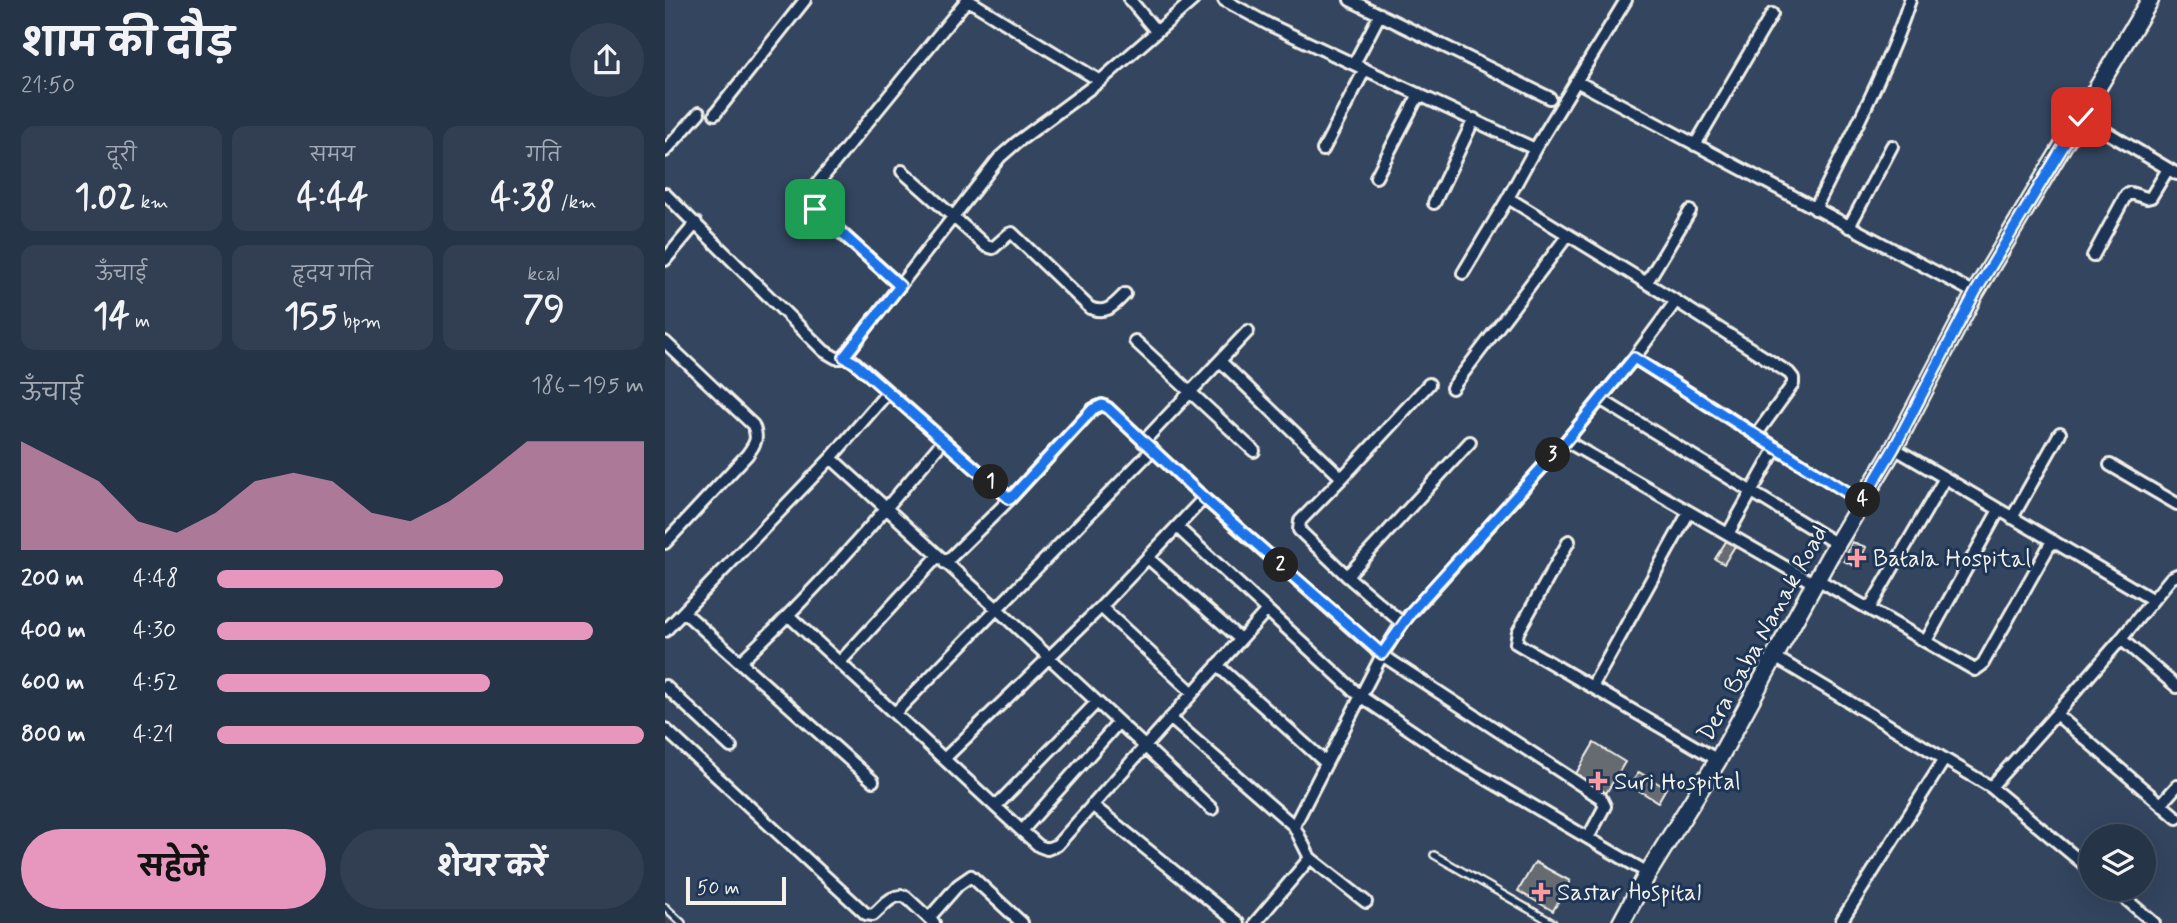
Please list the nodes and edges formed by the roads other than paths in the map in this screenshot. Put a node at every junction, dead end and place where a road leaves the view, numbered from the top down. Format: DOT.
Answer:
graph roads {
  1 [pos="805,0"];
  2 [pos="968,0"];
  3 [pos="1130,0"];
  4 [pos="1193,0"];
  5 [pos="1224,0"];
  6 [pos="1350,0"];
  7 [pos="1626,0"];
  8 [pos="1910,0"];
  9 [pos="2150,0"];
  10 [pos="1380,14"];
  11 [pos="1772,14"];
  12 [pos="1156,31"];
  13 [pos="1359,66"];
  14 [pos="1100,81"];
  15 [pos="1576,82"];
  16 [pos="1419,94"];
  17 [pos="1550,98"];
  18 [pos="699,113"];
  19 [pos="715,114"];
  20 [pos="2081,117"];
  21 [pos="1474,119"];
  22 [pos="1695,145"];
  23 [pos="1892,146"];
  24 [pos="1535,149"];
  25 [pos="1323,150"];
  26 [pos="665,151"];
  27 [pos="902,172"];
  28 [pos="2172,172"];
  29 [pos="1376,177"];
  30 [pos="665,194"];
  31 [pos="1508,198"];
  32 [pos="1434,203"];
  33 [pos="1815,209"];
  34 [pos="1690,211"];
  35 [pos="953,218"];
  36 [pos="696,223"];
  37 [pos="1849,227"];
  38 [pos="1568,235"];
  39 [pos="2093,256"];
  40 [pos="665,260"];
  41 [pos="1463,273"];
  42 [pos="1647,282"];
  43 [pos="900,286"];
  44 [pos="1975,293"];
  45 [pos="1125,294"];
  46 [pos="1677,301"];
  47 [pos="1248,331"];
  48 [pos="1135,341"];
  49 [pos="665,342"];
  50 [pos="844,357"];
  51 [pos="1634,358"];
  52 [pos="1220,361"];
  53 [pos="1429,384"];
  54 [pos="1452,388"];
  55 [pos="888,392"];
  56 [pos="1191,392"];
  57 [pos="1600,399"];
  58 [pos="2060,433"];
  59 [pos="1756,435"];
  60 [pos="943,441"];
  61 [pos="1566,441"];
  62 [pos="1470,442"];
  63 [pos="1147,446"];
  64 [pos="1776,448"];
  65 [pos="1894,448"];
  66 [pos="1254,451"];
  67 [pos="831,458"];
  68 [pos="2110,465"];
  69 [pos="1342,478"];
  70 [pos="1945,478"];
  71 [pos="1751,492"];
  72 [pos="1204,498"];
  73 [pos="1010,499"];
  74 [pos="1862,502"];
  75 [pos="2177,504"];
  76 [pos="887,509"];
  77 [pos="1999,510"];
  78 [pos="1689,512"];
  79 [pos="2012,518"];
  80 [pos="1177,527"];
  81 [pos="1728,534"];
  82 [pos="1569,541"];
  83 [pos="2052,541"];
  84 [pos="665,543"];
  85 [pos="1837,544"];
  86 [pos="1148,558"];
  87 [pos="942,559"];
  88 [pos="1347,576"];
  89 [pos="2177,576"];
  90 [pos="1816,582"];
  91 [pos="2153,600"];
  92 [pos="1101,607"];
  93 [pos="996,608"];
  94 [pos="1868,609"];
  95 [pos="1267,610"];
  96 [pos="684,612"];
  97 [pos="789,616"];
  98 [pos="1402,623"];
  99 [pos="665,631"];
  100 [pos="1240,639"];
  101 [pos="2121,639"];
  102 [pos="1926,641"];
  103 [pos="1382,654"];
  104 [pos="1775,657"];
  105 [pos="1048,658"];
  106 [pos="740,662"];
  107 [pos="840,662"];
  108 [pos="1217,665"];
  109 [pos="665,686"];
  110 [pos="1593,687"];
  111 [pos="2177,687"];
  112 [pos="1193,693"];
  113 [pos="1360,695"];
  114 [pos="1096,703"];
  115 [pos="895,712"];
  116 [pos="2056,714"];
  117 [pos="1170,718"];
  118 [pos="1118,723"];
  119 [pos="665,729"];
  120 [pos="731,747"];
  121 [pos="1145,747"];
  122 [pos="945,758"];
  123 [pos="1718,760"];
  124 [pos="1944,760"];
  125 [pos="1327,763"];
  126 [pos="873,781"];
  127 [pos="2177,786"];
  128 [pos="1991,787"];
  129 [pos="2161,804"];
  130 [pos="997,805"];
  131 [pos="1092,805"];
  132 [pos="1212,809"];
  133 [pos="2177,818"];
  134 [pos="1294,826"];
  135 [pos="1022,831"];
  136 [pos="1588,838"];
  137 [pos="1434,855"];
  138 [pos="1310,858"];
  139 [pos="2079,860"];
  140 [pos="1649,873"];
  141 [pos="2128,901"];
  142 [pos="1366,902"];
  143 [pos="665,907"];
  144 [pos="931,920"];
  145 [pos="1842,920"];
  146 [pos="682,923"];
  147 [pos="1022,923"];
  148 [pos="1238,923"];
  149 [pos="1255,923"];
  150 [pos="1553,923"];
  151 [pos="1621,923"];
  152 [pos="2154,923"];
  1 -- 19 [label="street"];
  2 -- 14 [label="street"];
  2 -- 43 [label="street"];
  3 -- 12 [label="street"];
  4 -- 12 [label="street"];
  5 -- 13 [label="street"];
  6 -- 10 [label="street"];
  7 -- 15 [label="street"];
  8 -- 33 [label="street"];
  9 -- 20 [label="main road, Dera Baba Nanak Road"];
  10 -- 13 [label="street"];
  10 -- 17 [label="street"];
  11 -- 22 [label="street"];
  12 -- 14 [label="street"];
  13 -- 16 [label="street"];
  13 -- 25 [label="street"];
  14 -- 35 [label="street"];
  15 -- 22 [label="street"];
  15 -- 24 [label="street"];
  16 -- 21 [label="street"];
  16 -- 29 [label="street"];
  18 -- 26 [label="street"];
  20 -- 28 [label="street"];
  20 -- 44 [label="main road, Dera Baba Nanak Road"];
  21 -- 24 [label="street"];
  21 -- 32 [label="street"];
  22 -- 33 [label="street"];
  23 -- 37 [label="street"];
  24 -- 31 [label="street"];
  27 -- 35 [label="street"];
  28 -- 39 [label="street"];
  30 -- 36 [label="street"];
  31 -- 38 [label="street"];
  31 -- 41 [label="street"];
  33 -- 37 [label="street"];
  34 -- 42 [label="street"];
  35 -- 43 [label="street"];
  35 -- 45 [label="street"];
  36 -- 40 [label="street"];
  36 -- 50 [label="street"];
  37 -- 44 [label="street"];
  38 -- 42 [label="street"];
  38 -- 54 [label="street"];
  42 -- 46 [label="street"];
  43 -- 50 [label="street"];
  44 -- 65 [label="main road, Dera Baba Nanak Road"];
  46 -- 51 [label="street"];
  46 -- 59 [label="street"];
  47 -- 52 [label="street"];
  48 -- 56 [label="street"];
  49 -- 84 [label="street"];
  50 -- 55 [label="street"];
  51 -- 57 [label="street"];
  51 -- 59 [label="street"];
  52 -- 56 [label="street"];
  52 -- 69 [label="street"];
  53 -- 69 [label="street"];
  55 -- 60 [label="street"];
  55 -- 67 [label="street"];
  56 -- 63 [label="street"];
  56 -- 66 [label="street"];
  57 -- 61 [label="street"];
  57 -- 71 [label="street"];
  58 -- 79 [label="street"];
  59 -- 64 [label="street"];
  60 -- 73 [label="street"];
  60 -- 76 [label="street"];
  61 -- 78 [label="street"];
  61 -- 98 [label="street"];
  62 -- 88 [label="street"];
  63 -- 72 [label="street"];
  63 -- 73 [label="street"];
  63 -- 93 [label="street"];
  64 -- 71 [label="street"];
  64 -- 74 [label="street"];
  65 -- 70 [label="street"];
  65 -- 74 [label="main road, Dera Baba Nanak Road"];
  67 -- 76 [label="street"];
  67 -- 96 [label="street"];
  68 -- 75 [label="street"];
  69 -- 88 [label="street"];
  70 -- 77 [label="street"];
  70 -- 94 [label="street"];
  71 -- 81 [label="street"];
  71 -- 85 [label="street"];
  72 -- 80 [label="street"];
  72 -- 103 [label="street"];
  73 -- 87 [label="street"];
  74 -- 85 [label="main road, Dera Baba Nanak Road"];
  76 -- 87 [label="street"];
  76 -- 97 [label="street"];
  77 -- 79 [label="street"];
  77 -- 102 [label="street"];
  78 -- 81 [label="street"];
  78 -- 110 [label="street"];
  79 -- 83 [label="street"];
  80 -- 86 [label="street"];
  80 -- 95 [label="street"];
  81 -- 90 [label="street"];
  82 -- 110 [label="street"];
  83 -- 91 [label="street"];
  83 -- 102 [label="street"];
  85 -- 90 [label="main road, Dera Baba Nanak Road"];
  86 -- 92 [label="street"];
  86 -- 100 [label="street"];
  87 -- 93 [label="street"];
  87 -- 107 [label="street"];
  88 -- 98 [label="street"];
  89 -- 91 [label="street"];
  90 -- 94 [label="street"];
  90 -- 104 [label="main road, Dera Baba Nanak Road"];
  91 -- 101 [label="street"];
  92 -- 105 [label="street"];
  92 -- 112 [label="street"];
  93 -- 105 [label="street"];
  93 -- 115 [label="street"];
  94 -- 102 [label="street"];
  95 -- 100 [label="street"];
  95 -- 113 [label="street"];
  96 -- 99 [label="street"];
  96 -- 106 [label="street"];
  97 -- 106 [label="street"];
  97 -- 107 [label="street"];
  98 -- 103 [label="street"];
  100 -- 108 [label="street"];
  101 -- 111 [label="street"];
  101 -- 116 [label="street"];
  103 -- 113 [label="street"];
  103 -- 136 [label="street"];
  104 -- 123 [label="main road, Dera Baba Nanak Road"];
  104 -- 124 [label="street"];
  105 -- 114 [label="street"];
  105 -- 122 [label="street"];
  106 -- 126 [label="street"];
  107 -- 115 [label="street"];
  108 -- 112 [label="street"];
  108 -- 125 [label="street"];
  109 -- 120 [label="street"];
  110 -- 123 [label="street"];
  112 -- 117 [label="street"];
  113 -- 125 [label="street"];
  113 -- 136 [label="street"];
  114 -- 118 [label="street"];
  114 -- 130 [label="street"];
  115 -- 122 [label="street"];
  116 -- 128 [label="street"];
  116 -- 129 [label="street"];
  117 -- 121 [label="street"];
  117 -- 134 [label="street"];
  118 -- 121 [label="street"];
  118 -- 135 [label="street"];
  119 -- 144 [label="street"];
  121 -- 131 [label="street"];
  121 -- 132 [label="street"];
  122 -- 130 [label="street"];
  123 -- 140 [label="main road, Dera Baba Nanak Road"];
  124 -- 128 [label="street"];
  124 -- 145 [label="street"];
  125 -- 134 [label="street"];
  127 -- 129 [label="street"];
  128 -- 139 [label="street"];
  129 -- 133 [label="street"];
  130 -- 135 [label="street"];
  131 -- 135 [label="street"];
  131 -- 148 [label="street"];
  134 -- 138 [label="street"];
  136 -- 140 [label="street"];
  137 -- 150 [label="lane"];
  138 -- 142 [label="street"];
  138 -- 149 [label="street"];
  140 -- 151 [label="main road, Dera Baba Nanak Road"];
  141 -- 152 [label="street"];
  143 -- 146 [label="lane"];
  144 -- 147 [label="street"];
}
